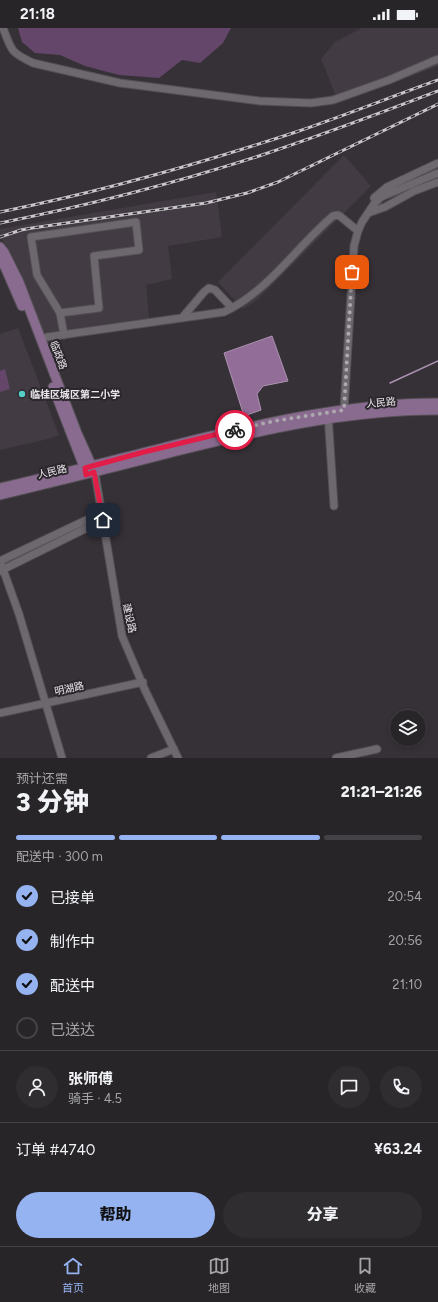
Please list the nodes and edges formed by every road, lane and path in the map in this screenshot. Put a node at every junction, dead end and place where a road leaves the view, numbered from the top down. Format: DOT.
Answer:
graph roads {
  1 [pos="3,28"];
  2 [pos="438,59"];
  3 [pos="438,162"];
  4 [pos="438,173"];
  5 [pos="438,182"];
  6 [pos="368,213"];
  7 [pos="358,231"];
  8 [pos="0,247"];
  9 [pos="0,259"];
  10 [pos="232,308"];
  11 [pos="27,312"];
  12 [pos="60,313"];
  13 [pos="182,318"];
  14 [pos="64,335"];
  15 [pos="47,337"];
  16 [pos="438,403"];
  17 [pos="344,410"];
  18 [pos="438,410"];
  19 [pos="329,415"];
  20 [pos="90,470"];
  21 [pos="0,488"];
  22 [pos="0,495"];
  23 [pos="334,506"];
  24 [pos="102,516"];
  25 [pos="0,561"];
  26 [pos="2,570"];
  27 [pos="143,682"];
  28 [pos="46,703"];
  29 [pos="0,713"];
  30 [pos="377,749"];
  31 [pos="174,750"];
  32 [pos="62,758"];
  33 [pos="151,758"];
  34 [pos="178,758"];
  35 [pos="336,758"];
  1 -- 2 [label="street"];
  3 -- 6 [label="street"];
  4 -- 6 [label="street"];
  5 -- 6 [label="street"];
  6 -- 7 [label="street"];
  7 -- 10 [label="street"];
  7 -- 17 [label="street"];
  8 -- 11 [label="main road, 临政路"];
  9 -- 11 [label="main road, 临政路"];
  10 -- 13 [label="street"];
  10 -- 13 [label="street"];
  11 -- 20 [label="main road, 临政路"];
  12 -- 12 [label="street"];
  12 -- 14 [label="street"];
  13 -- 14 [label="street"];
  14 -- 15 [label="street"];
  16 -- 17 [label="main road, 人民路"];
  17 -- 19 [label="main road, 人民路"];
  18 -- 19 [label="main road, 人民路"];
  19 -- 20 [label="main road, 人民路"];
  19 -- 23 [label="street"];
  20 -- 21 [label="main road, 人民路"];
  20 -- 22 [label="main road, 人民路"];
  20 -- 24 [label="street, 建设路"];
  24 -- 25 [label="street"];
  24 -- 26 [label="street"];
  24 -- 27 [label="street, 建设路"];
  25 -- 26 [label="street"];
  26 -- 28 [label="street"];
  27 -- 28 [label="street, 明湖路"];
  27 -- 31 [label="street, 建设路"];
  28 -- 29 [label="street, 明湖路"];
  28 -- 32 [label="street"];
  30 -- 35 [label="street"];
  31 -- 33 [label="street"];
  31 -- 34 [label="street, 建设路"];
}
